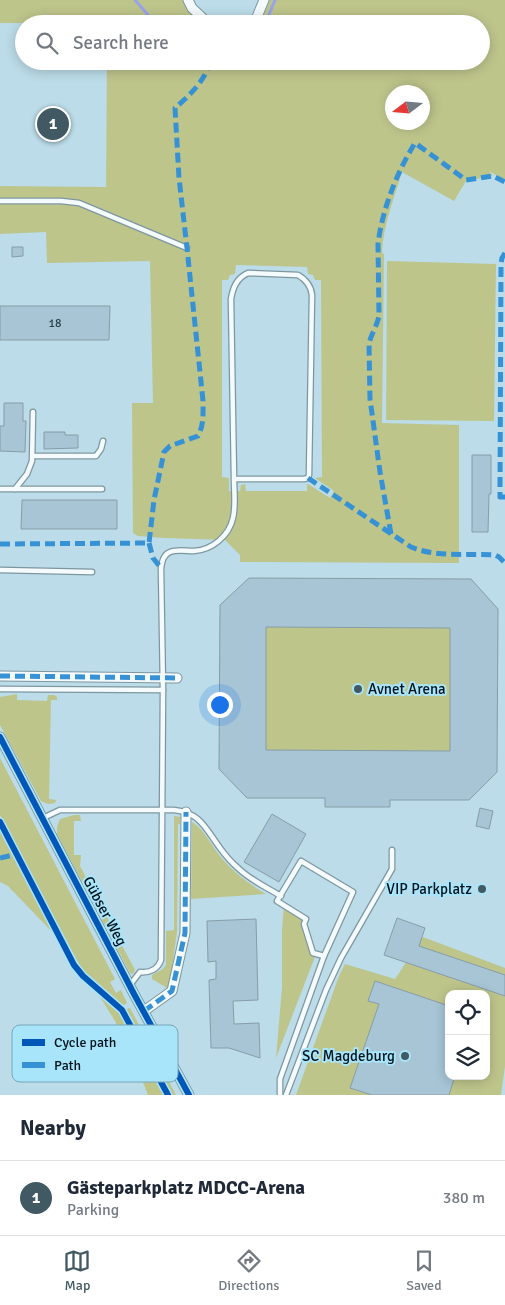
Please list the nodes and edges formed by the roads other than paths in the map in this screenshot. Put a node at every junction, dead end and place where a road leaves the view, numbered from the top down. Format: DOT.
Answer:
graph roads {
  1 [pos="188,0"];
  2 [pos="264,0"];
  3 [pos="199,15"];
  4 [pos="258,15"];
  5 [pos="0,201"];
  6 [pos="188,248"];
  7 [pos="33,412"];
  8 [pos="102,441"];
  9 [pos="33,456"];
  10 [pos="234,479"];
  11 [pos="102,488"];
  12 [pos="0,489"];
  13 [pos="15,489"];
  14 [pos="0,570"];
  15 [pos="92,572"];
  16 [pos="0,676"];
  17 [pos="163,678"];
  18 [pos="177,678"];
  19 [pos="0,689"];
  20 [pos="163,690"];
  21 [pos="0,737"];
  22 [pos="162,810"];
  23 [pos="186,812"];
  24 [pos="43,818"];
  25 [pos="392,850"];
  26 [pos="280,896"];
  27 [pos="324,956"];
  28 [pos="130,985"];
  29 [pos="144,1011"];
  30 [pos="152,1025"];
  31 [pos="178,1074"];
  32 [pos="189,1095"];
  33 [pos="280,1095"];
  34 [pos="286,1095"];
  1 -- 3 [label="street"];
  2 -- 4 [label="street"];
  5 -- 6 [label="lane"];
  7 -- 9 [label="lane"];
  8 -- 9 [label="lane"];
  9 -- 13 [label="lane"];
  10 -- 10 [label="lane"];
  10 -- 17 [label="lane"];
  11 -- 13 [label="lane"];
  12 -- 13 [label="lane"];
  14 -- 15 [label="lane"];
  16 -- 17 [label="street"];
  17 -- 18 [label="street"];
  17 -- 20 [label="lane"];
  19 -- 20 [label="lane"];
  20 -- 22 [label="lane"];
  21 -- 24 [label="street, Gübser Weg"];
  22 -- 23 [label="lane"];
  22 -- 24 [label="lane"];
  22 -- 28 [label="lane"];
  23 -- 26 [label="lane"];
  23 -- 29 [label="street"];
  24 -- 28 [label="street, Gübser Weg"];
  25 -- 34 [label="lane"];
  26 -- 27 [label="lane"];
  26 -- 27 [label="lane"];
  27 -- 33 [label="lane"];
  28 -- 29 [label="street, Gübser Weg"];
  29 -- 30 [label="street, Gübser Weg"];
  31 -- 32 [label="street, Gübser Weg"];
}
